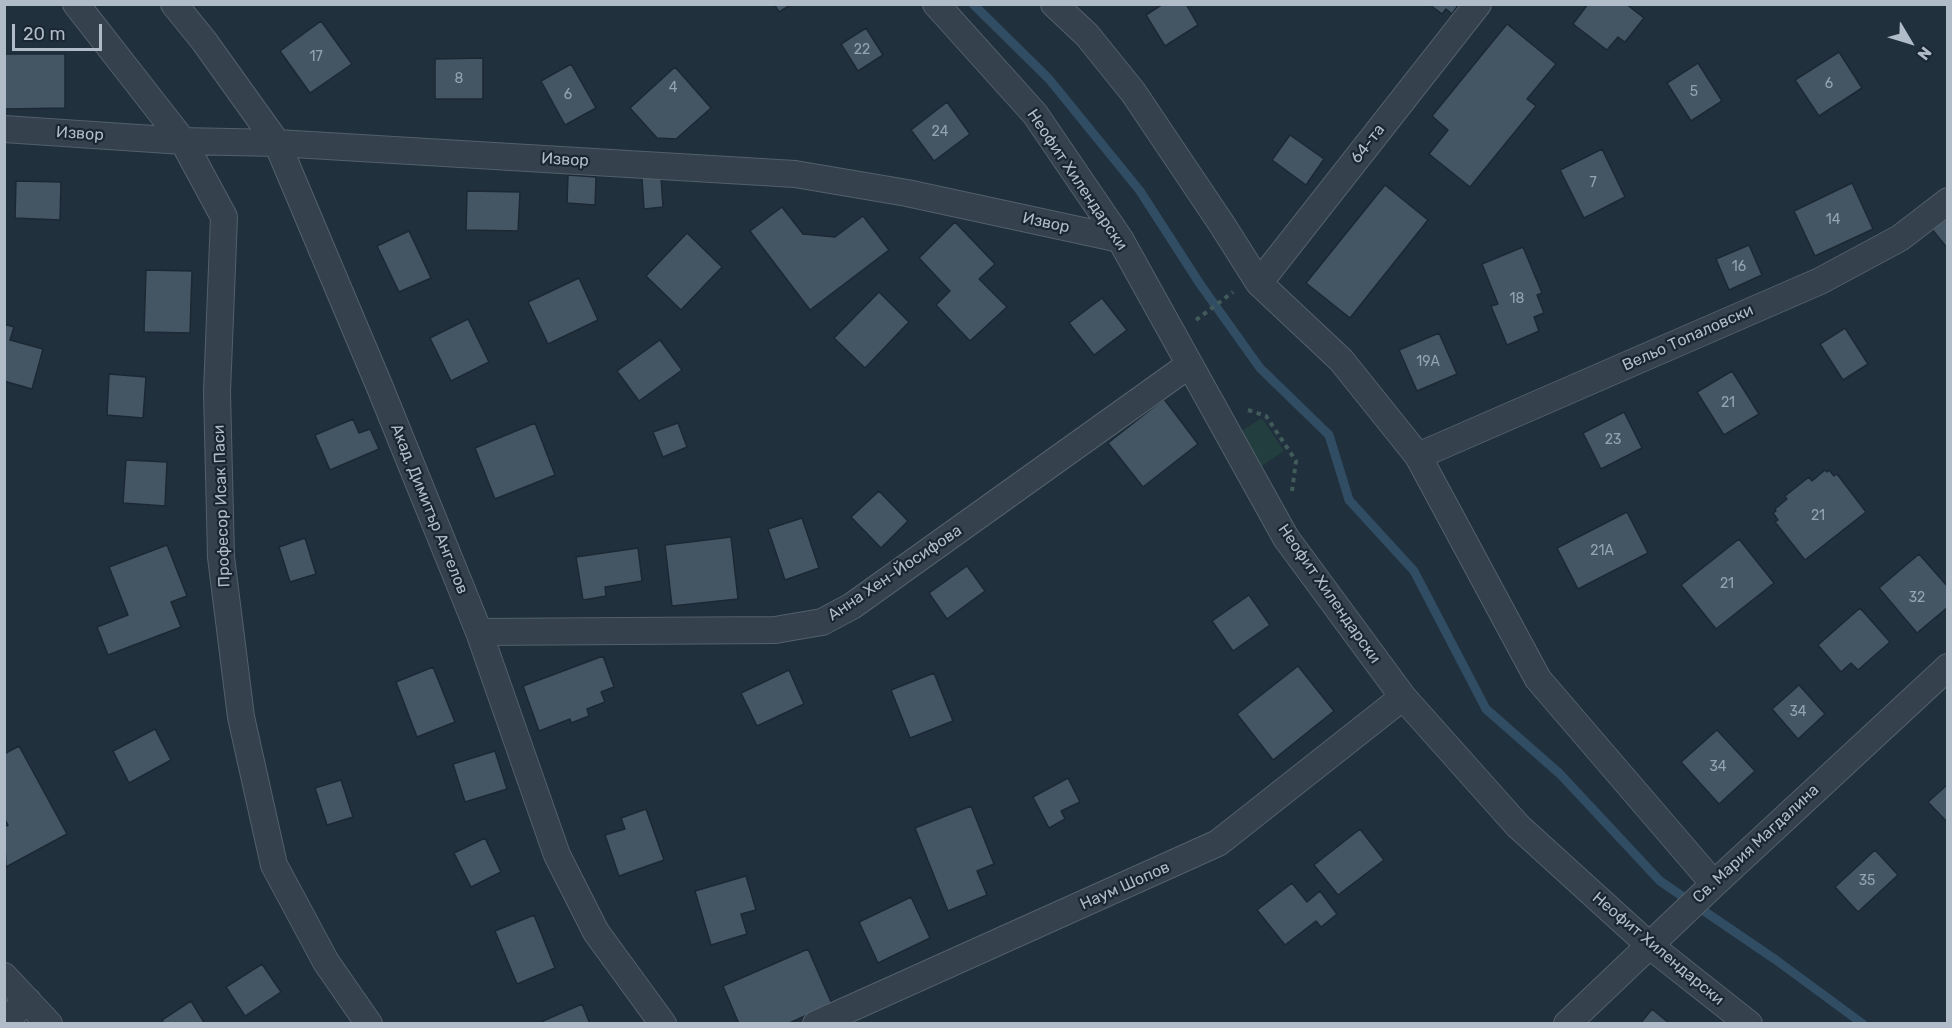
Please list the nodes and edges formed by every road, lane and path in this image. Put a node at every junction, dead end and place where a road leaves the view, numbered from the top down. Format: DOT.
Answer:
graph roads {
  1 [pos="76,4"];
  2 [pos="174,4"];
  3 [pos="936,4"];
  4 [pos="1054,4"];
  5 [pos="1478,4"];
  6 [pos="4,129"];
  7 [pos="183,141"];
  8 [pos="277,143"];
  9 [pos="1947,201"];
  10 [pos="1120,239"];
  11 [pos="1258,283"];
  12 [pos="1231,294"];
  13 [pos="1201,317"];
  14 [pos="1189,365"];
  15 [pos="1418,456"];
  16 [pos="479,632"];
  17 [pos="1947,667"];
  18 [pos="1402,697"];
  19 [pos="1714,884"];
  20 [pos="1649,945"];
  21 [pos="4,976"];
  22 [pos="28,1001"];
  23 [pos="4,1021"];
  24 [pos="48,1023"];
  25 [pos="369,1023"];
  26 [pos="663,1023"];
  27 [pos="816,1023"];
  28 [pos="1567,1023"];
  29 [pos="1749,1023"];
  1 -- 7 [label="street, Професор Исак Паси"];
  2 -- 8 [label="street, Акад. Димитър Ангелов"];
  3 -- 10 [label="street, Неофит Хилендарски"];
  4 -- 11 [label="street"];
  5 -- 11 [label="street, 64-та"];
  6 -- 7 [label="street, Извор"];
  7 -- 8 [label="street, Извор"];
  7 -- 25 [label="street, Професор Исак Паси"];
  8 -- 10 [label="street, Извор"];
  8 -- 16 [label="street, Акад. Димитър Ангелов"];
  9 -- 15 [label="street, Вельо Топаловски"];
  10 -- 14 [label="street, Неофит Хилендарски"];
  11 -- 15 [label="street"];
  12 -- 13 [label="path"];
  14 -- 16 [label="street, Анна Хен-Йосифова"];
  14 -- 18 [label="street, Неофит Хилендарски"];
  15 -- 19 [label="street"];
  16 -- 26 [label="street, Акад. Димитър Ангелов"];
  17 -- 19 [label="street, Св. Мария Магдалина"];
  18 -- 20 [label="street, Неофит Хилендарски"];
  18 -- 27 [label="street, Наум Шопов"];
  19 -- 20 [label="street, Св. Мария Магдалина"];
  20 -- 28 [label="street, Св. Мария Магдалина"];
  20 -- 29 [label="street, Неофит Хилендарски"];
  21 -- 22 [label="street"];
  22 -- 23 [label="street"];
  22 -- 24 [label="street"];
}
